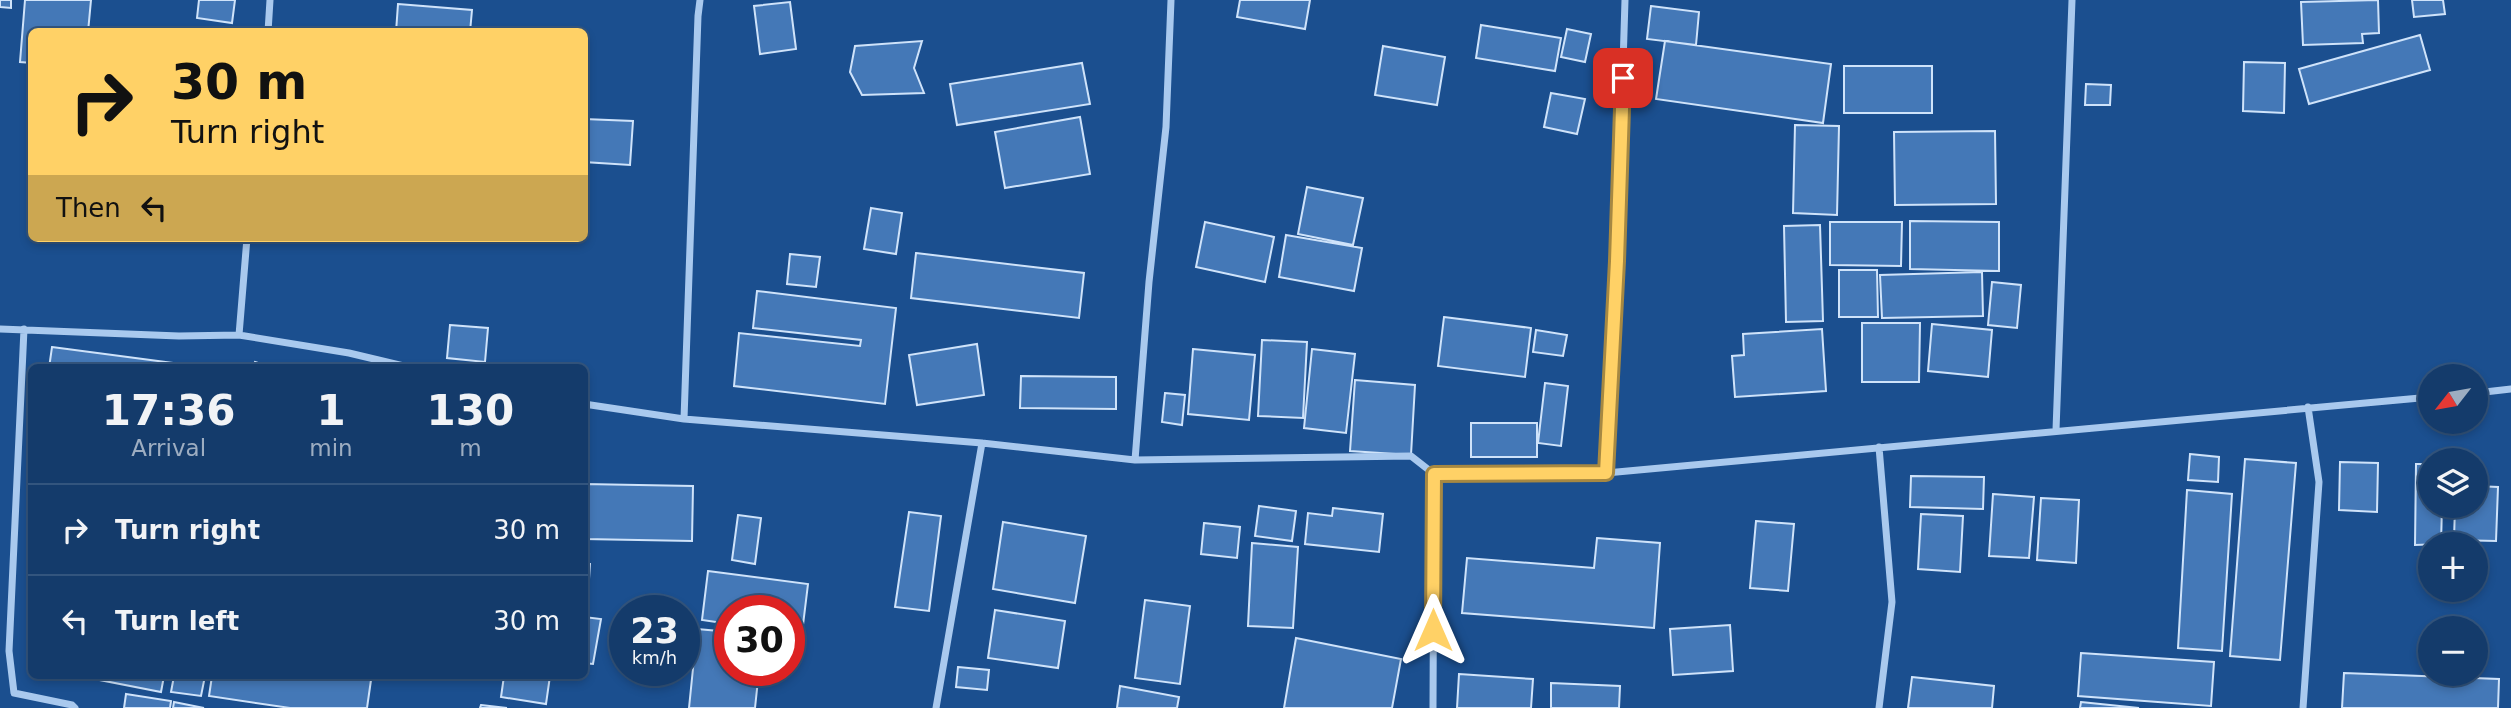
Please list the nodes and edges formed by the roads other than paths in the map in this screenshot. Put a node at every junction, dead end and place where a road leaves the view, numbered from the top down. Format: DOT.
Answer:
graph roads {
  1 [pos="270,0"];
  2 [pos="701,0"];
  3 [pos="1171,0"];
  4 [pos="1625,0"];
  5 [pos="2072,0"];
  6 [pos="268,28"];
  7 [pos="247,242"];
  8 [pos="0,329"];
  9 [pos="24,329"];
  10 [pos="239,335"];
  11 [pos="395,364"];
  12 [pos="2511,389"];
  13 [pos="2488,392"];
  14 [pos="2418,398"];
  15 [pos="588,405"];
  16 [pos="2308,407"];
  17 [pos="684,419"];
  18 [pos="2056,430"];
  19 [pos="982,443"];
  20 [pos="1880,447"];
  21 [pos="1135,460"];
  22 [pos="1606,473"];
  23 [pos="1434,474"];
  24 [pos="75,708"];
  25 [pos="936,708"];
  26 [pos="1433,708"];
  27 [pos="1879,708"];
  28 [pos="2303,708"];
  1 -- 6 [label="street"];
  2 -- 17 [label="street"];
  3 -- 21 [label="street"];
  4 -- 22 [label="street"];
  5 -- 18 [label="street"];
  7 -- 10 [label="street"];
  8 -- 9 [label="street"];
  9 -- 10 [label="street"];
  9 -- 24 [label="street"];
  10 -- 11 [label="street"];
  12 -- 13 [label="street"];
  14 -- 16 [label="street"];
  15 -- 17 [label="street"];
  16 -- 18 [label="street"];
  16 -- 28 [label="street"];
  17 -- 19 [label="street"];
  18 -- 20 [label="street"];
  19 -- 21 [label="street"];
  19 -- 25 [label="street"];
  20 -- 22 [label="street"];
  20 -- 27 [label="street"];
  21 -- 23 [label="street"];
  22 -- 23 [label="street"];
  23 -- 26 [label="street"];
}
